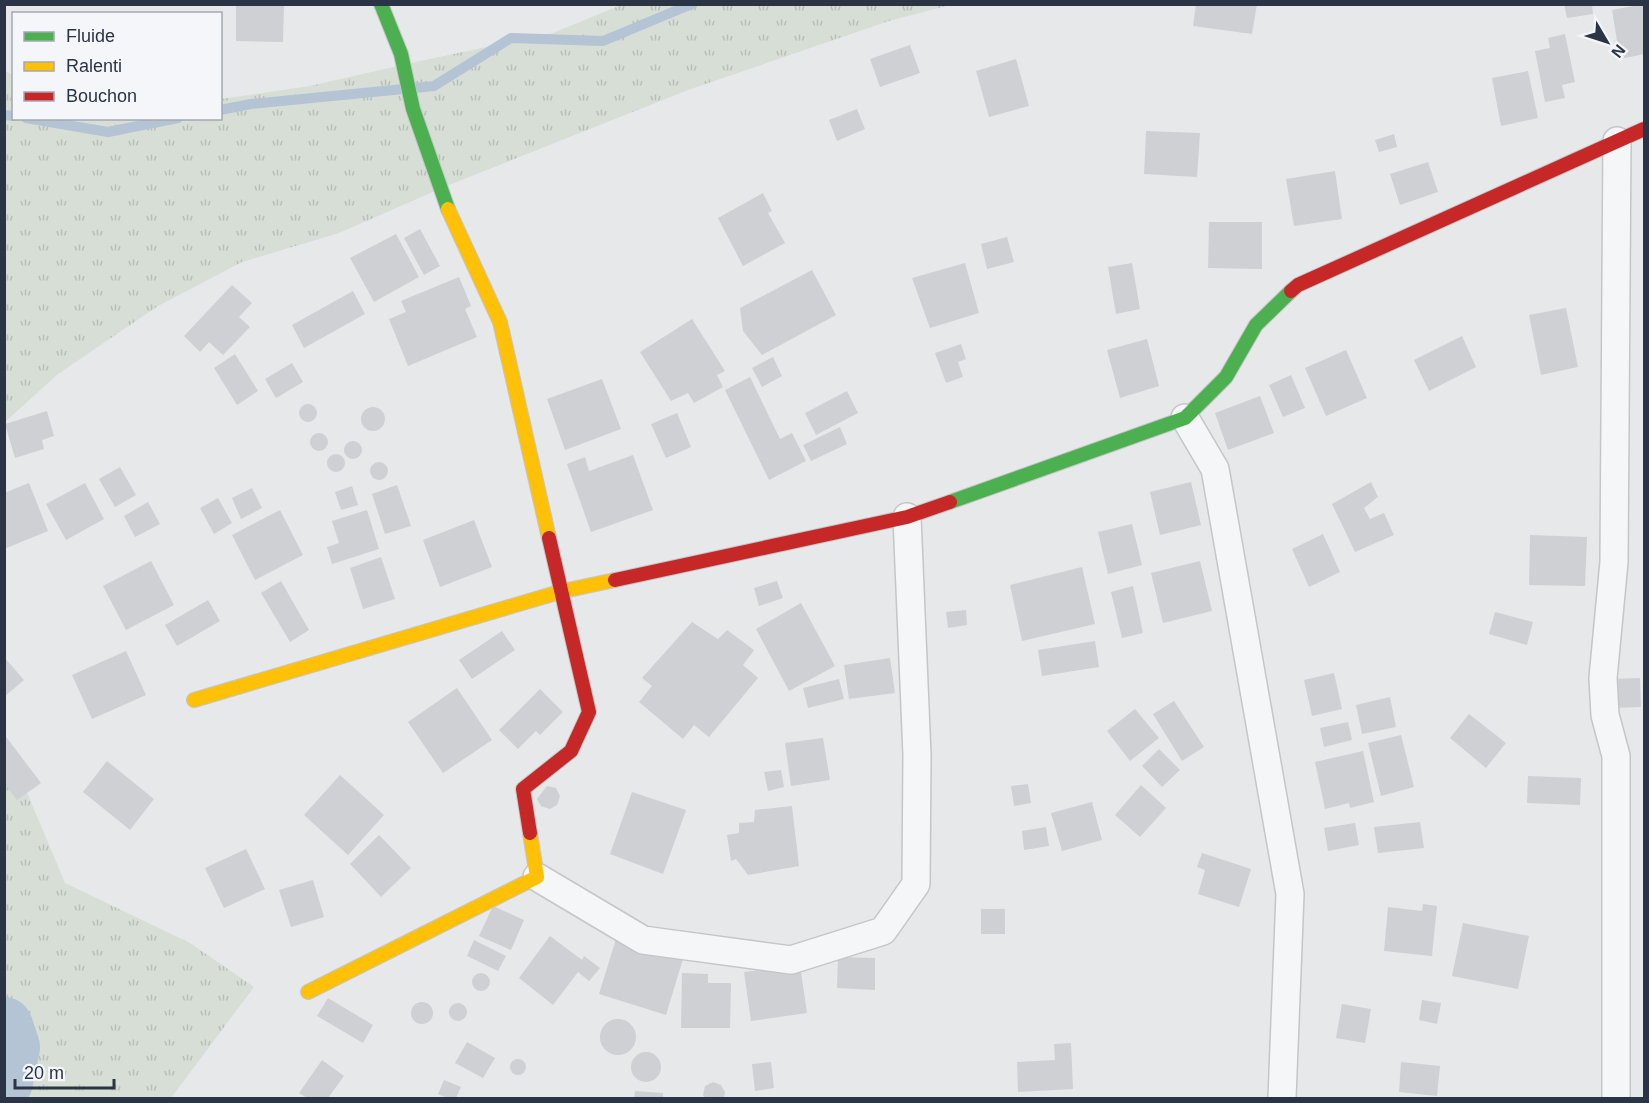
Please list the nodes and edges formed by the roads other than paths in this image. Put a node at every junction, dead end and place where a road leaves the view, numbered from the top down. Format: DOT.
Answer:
graph roads {
  1 [pos="381,4"];
  2 [pos="1644,129"];
  3 [pos="1617,141"];
  4 [pos="1185,418"];
  5 [pos="907,516"];
  6 [pos="563,591"];
  7 [pos="194,700"];
  8 [pos="537,877"];
  9 [pos="308,992"];
  10 [pos="1282,1098"];
  11 [pos="1616,1098"];
  1 -- 6 [label="street"];
  2 -- 3 [label="street"];
  3 -- 4 [label="street"];
  3 -- 11 [label="street"];
  4 -- 5 [label="street"];
  4 -- 10 [label="street"];
  5 -- 6 [label="street"];
  5 -- 8 [label="street"];
  6 -- 7 [label="street"];
  6 -- 8 [label="street"];
  8 -- 9 [label="street"];
}
